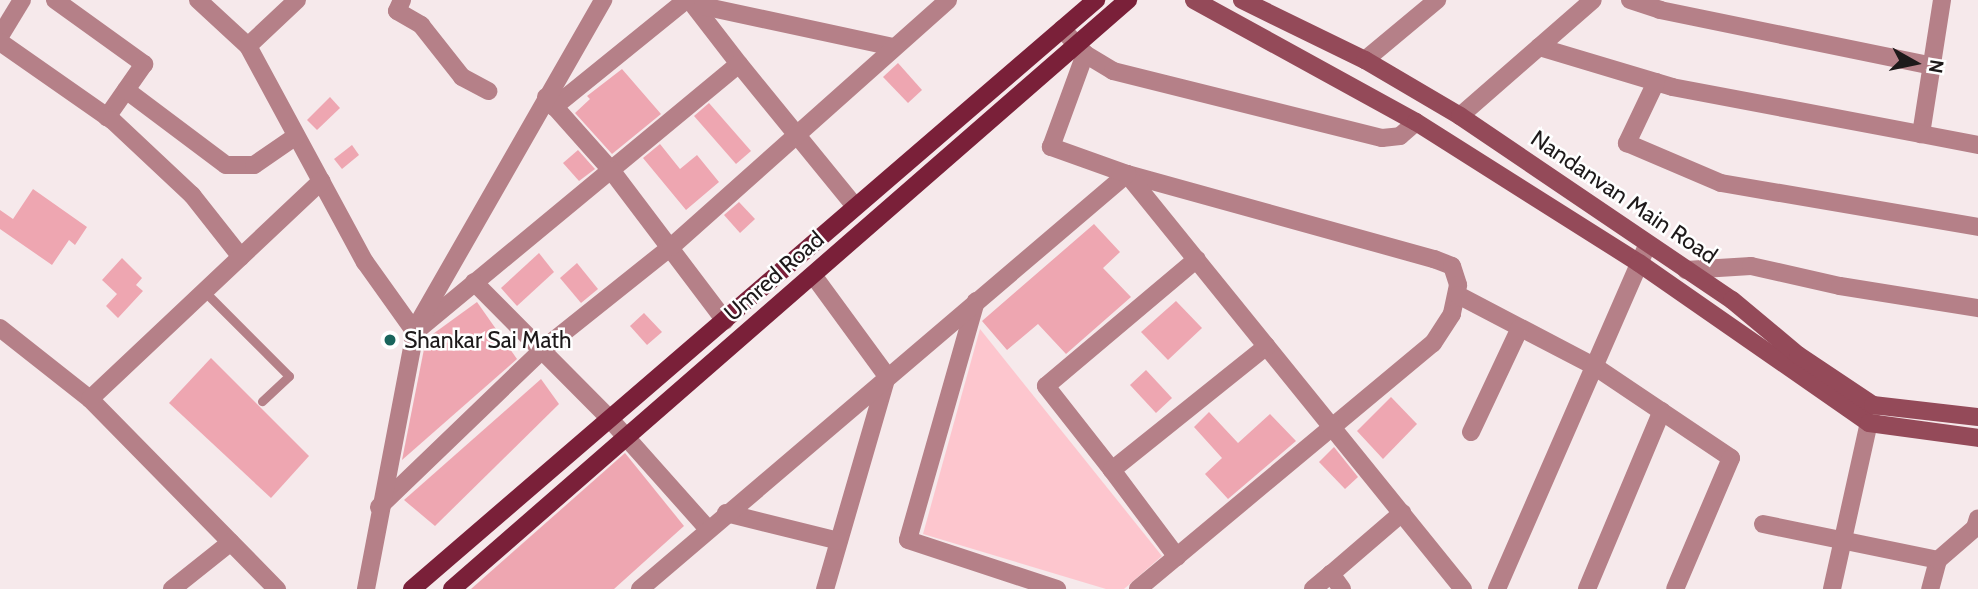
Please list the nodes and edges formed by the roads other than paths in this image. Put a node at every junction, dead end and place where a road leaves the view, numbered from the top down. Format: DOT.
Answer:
graph roads {
  1 [pos="22,0"];
  2 [pos="55,0"];
  3 [pos="198,0"];
  4 [pos="297,0"];
  5 [pos="402,0"];
  6 [pos="603,0"];
  7 [pos="948,0"];
  8 [pos="1096,0"];
  9 [pos="1128,0"];
  10 [pos="1194,0"];
  11 [pos="1242,0"];
  12 [pos="1437,0"];
  13 [pos="1592,0"];
  14 [pos="1630,0"];
  15 [pos="1942,0"];
  16 [pos="690,2"];
  17 [pos="1264,4"];
  18 [pos="1062,29"];
  19 [pos="0,36"];
  20 [pos="0,43"];
  21 [pos="248,46"];
  22 [pos="894,47"];
  23 [pos="1538,47"];
  24 [pos="1080,50"];
  25 [pos="1365,60"];
  26 [pos="739,64"];
  27 [pos="1932,66"];
  28 [pos="1656,82"];
  29 [pos="127,90"];
  30 [pos="488,91"];
  31 [pos="550,102"];
  32 [pos="1460,116"];
  33 [pos="107,117"];
  34 [pos="1416,122"];
  35 [pos="1921,134"];
  36 [pos="797,135"];
  37 [pos="296,136"];
  38 [pos="1978,145"];
  39 [pos="611,170"];
  40 [pos="1127,174"];
  41 [pos="321,181"];
  42 [pos="855,206"];
  43 [pos="1978,227"];
  44 [pos="1647,245"];
  45 [pos="671,247"];
  46 [pos="241,257"];
  47 [pos="1197,259"];
  48 [pos="1639,263"];
  49 [pos="1686,270"];
  50 [pos="813,275"];
  51 [pos="474,282"];
  52 [pos="204,291"];
  53 [pos="1458,295"];
  54 [pos="976,301"];
  55 [pos="1978,308"];
  56 [pos="725,321"];
  57 [pos="0,328"];
  58 [pos="1520,328"];
  59 [pos="415,332"];
  60 [pos="1267,346"];
  61 [pos="543,349"];
  62 [pos="1594,366"];
  63 [pos="887,376"];
  64 [pos="90,399"];
  65 [pos="262,401"];
  66 [pos="1872,405"];
  67 [pos="1662,411"];
  68 [pos="1978,417"];
  69 [pos="609,418"];
  70 [pos="1868,423"];
  71 [pos="1333,426"];
  72 [pos="1471,432"];
  73 [pos="626,437"];
  74 [pos="1978,438"];
  75 [pos="1112,470"];
  76 [pos="379,508"];
  77 [pos="726,513"];
  78 [pos="1402,513"];
  79 [pos="1763,524"];
  80 [pos="1977,525"];
  81 [pos="708,529"];
  82 [pos="1843,539"];
  83 [pos="839,541"];
  84 [pos="231,542"];
  85 [pos="450,555"];
  86 [pos="1177,557"];
  87 [pos="1938,560"];
  88 [pos="467,576"];
  89 [pos="1336,582"];
  90 [pos="172,589"];
  91 [pos="277,589"];
  92 [pos="366,589"];
  93 [pos="412,589"];
  94 [pos="452,589"];
  95 [pos="640,589"];
  96 [pos="825,589"];
  97 [pos="1057,589"];
  98 [pos="1138,589"];
  99 [pos="1313,589"];
  100 [pos="1463,589"];
  101 [pos="1497,589"];
  102 [pos="1587,589"];
  103 [pos="1675,589"];
  104 [pos="1832,589"];
  105 [pos="1930,589"];
  1 -- 19 [label="street"];
  2 -- 29 [label="street"];
  3 -- 21 [label="street"];
  4 -- 21 [label="street"];
  5 -- 30 [label="street"];
  6 -- 31 [label="street"];
  7 -- 22 [label="street"];
  8 -- 18 [label="main road"];
  9 -- 24 [label="main road, Umred Road"];
  10 -- 34 [label="main road"];
  11 -- 17 [label="main road, Nandanvan Main Road"];
  12 -- 25 [label="street"];
  13 -- 23 [label="street"];
  14 -- 27 [label="street"];
  15 -- 27 [label="street"];
  16 -- 22 [label="street"];
  16 -- 26 [label="street"];
  16 -- 31 [label="street"];
  17 -- 25 [label="main road, Nandanvan Main Road"];
  18 -- 24 [label="street"];
  18 -- 42 [label="main road"];
  20 -- 33 [label="street"];
  21 -- 37 [label="street"];
  22 -- 36 [label="street"];
  23 -- 28 [label="street"];
  23 -- 32 [label="street"];
  24 -- 34 [label="street"];
  24 -- 40 [label="street"];
  24 -- 50 [label="main road, Umred Road"];
  25 -- 32 [label="main road, Nandanvan Main Road"];
  26 -- 36 [label="street"];
  26 -- 39 [label="street"];
  27 -- 35 [label="street"];
  28 -- 35 [label="street"];
  28 -- 43 [label="street"];
  29 -- 33 [label="street"];
  29 -- 37 [label="street"];
  31 -- 39 [label="street"];
  31 -- 59 [label="street"];
  32 -- 44 [label="main road, Nandanvan Main Road"];
  33 -- 46 [label="street"];
  34 -- 48 [label="main road"];
  35 -- 38 [label="street"];
  36 -- 42 [label="street"];
  36 -- 45 [label="street"];
  37 -- 41 [label="street"];
  39 -- 45 [label="street"];
  39 -- 51 [label="street"];
  40 -- 47 [label="street"];
  40 -- 53 [label="street"];
  40 -- 54 [label="street"];
  41 -- 46 [label="street"];
  41 -- 59 [label="street"];
  42 -- 56 [label="main road"];
  44 -- 48 [label="street"];
  44 -- 49 [label="main road, Nandanvan Main Road"];
  45 -- 56 [label="street"];
  45 -- 61 [label="street"];
  46 -- 52 [label="street"];
  47 -- 60 [label="street"];
  47 -- 75 [label="street"];
  48 -- 62 [label="street"];
  48 -- 70 [label="main road"];
  49 -- 55 [label="street"];
  49 -- 66 [label="main road, Nandanvan Main Road"];
  50 -- 63 [label="street"];
  50 -- 73 [label="main road, Umred Road"];
  51 -- 59 [label="street"];
  51 -- 61 [label="street"];
  52 -- 64 [label="street"];
  52 -- 65 [label="lane"];
  53 -- 58 [label="street"];
  53 -- 71 [label="street"];
  54 -- 63 [label="street"];
  54 -- 97 [label="street"];
  56 -- 69 [label="main road"];
  57 -- 64 [label="street"];
  58 -- 62 [label="street"];
  58 -- 72 [label="street"];
  59 -- 76 [label="street"];
  60 -- 71 [label="street"];
  60 -- 75 [label="street"];
  61 -- 69 [label="street"];
  61 -- 76 [label="street"];
  62 -- 67 [label="street"];
  62 -- 101 [label="street"];
  63 -- 77 [label="street"];
  63 -- 83 [label="street"];
  64 -- 84 [label="street"];
  66 -- 68 [label="main road, Nandanvan Main Road"];
  66 -- 70 [label="street"];
  67 -- 102 [label="street"];
  67 -- 103 [label="street"];
  69 -- 73 [label="street"];
  69 -- 85 [label="main road"];
  70 -- 74 [label="main road"];
  70 -- 82 [label="street"];
  71 -- 78 [label="street"];
  71 -- 86 [label="street"];
  73 -- 81 [label="street"];
  73 -- 88 [label="main road, Umred Road"];
  75 -- 86 [label="street"];
  76 -- 92 [label="street"];
  77 -- 81 [label="street"];
  77 -- 83 [label="street"];
  78 -- 89 [label="street"];
  78 -- 100 [label="street"];
  79 -- 82 [label="street"];
  80 -- 87 [label="street"];
  81 -- 95 [label="street"];
  82 -- 87 [label="street"];
  82 -- 104 [label="street"];
  83 -- 96 [label="street"];
  84 -- 90 [label="street"];
  84 -- 91 [label="street"];
  85 -- 88 [label="main road"];
  85 -- 93 [label="main road"];
  86 -- 98 [label="street"];
  87 -- 105 [label="street"];
  88 -- 94 [label="main road, Umred Road"];
  89 -- 99 [label="street"];
}
